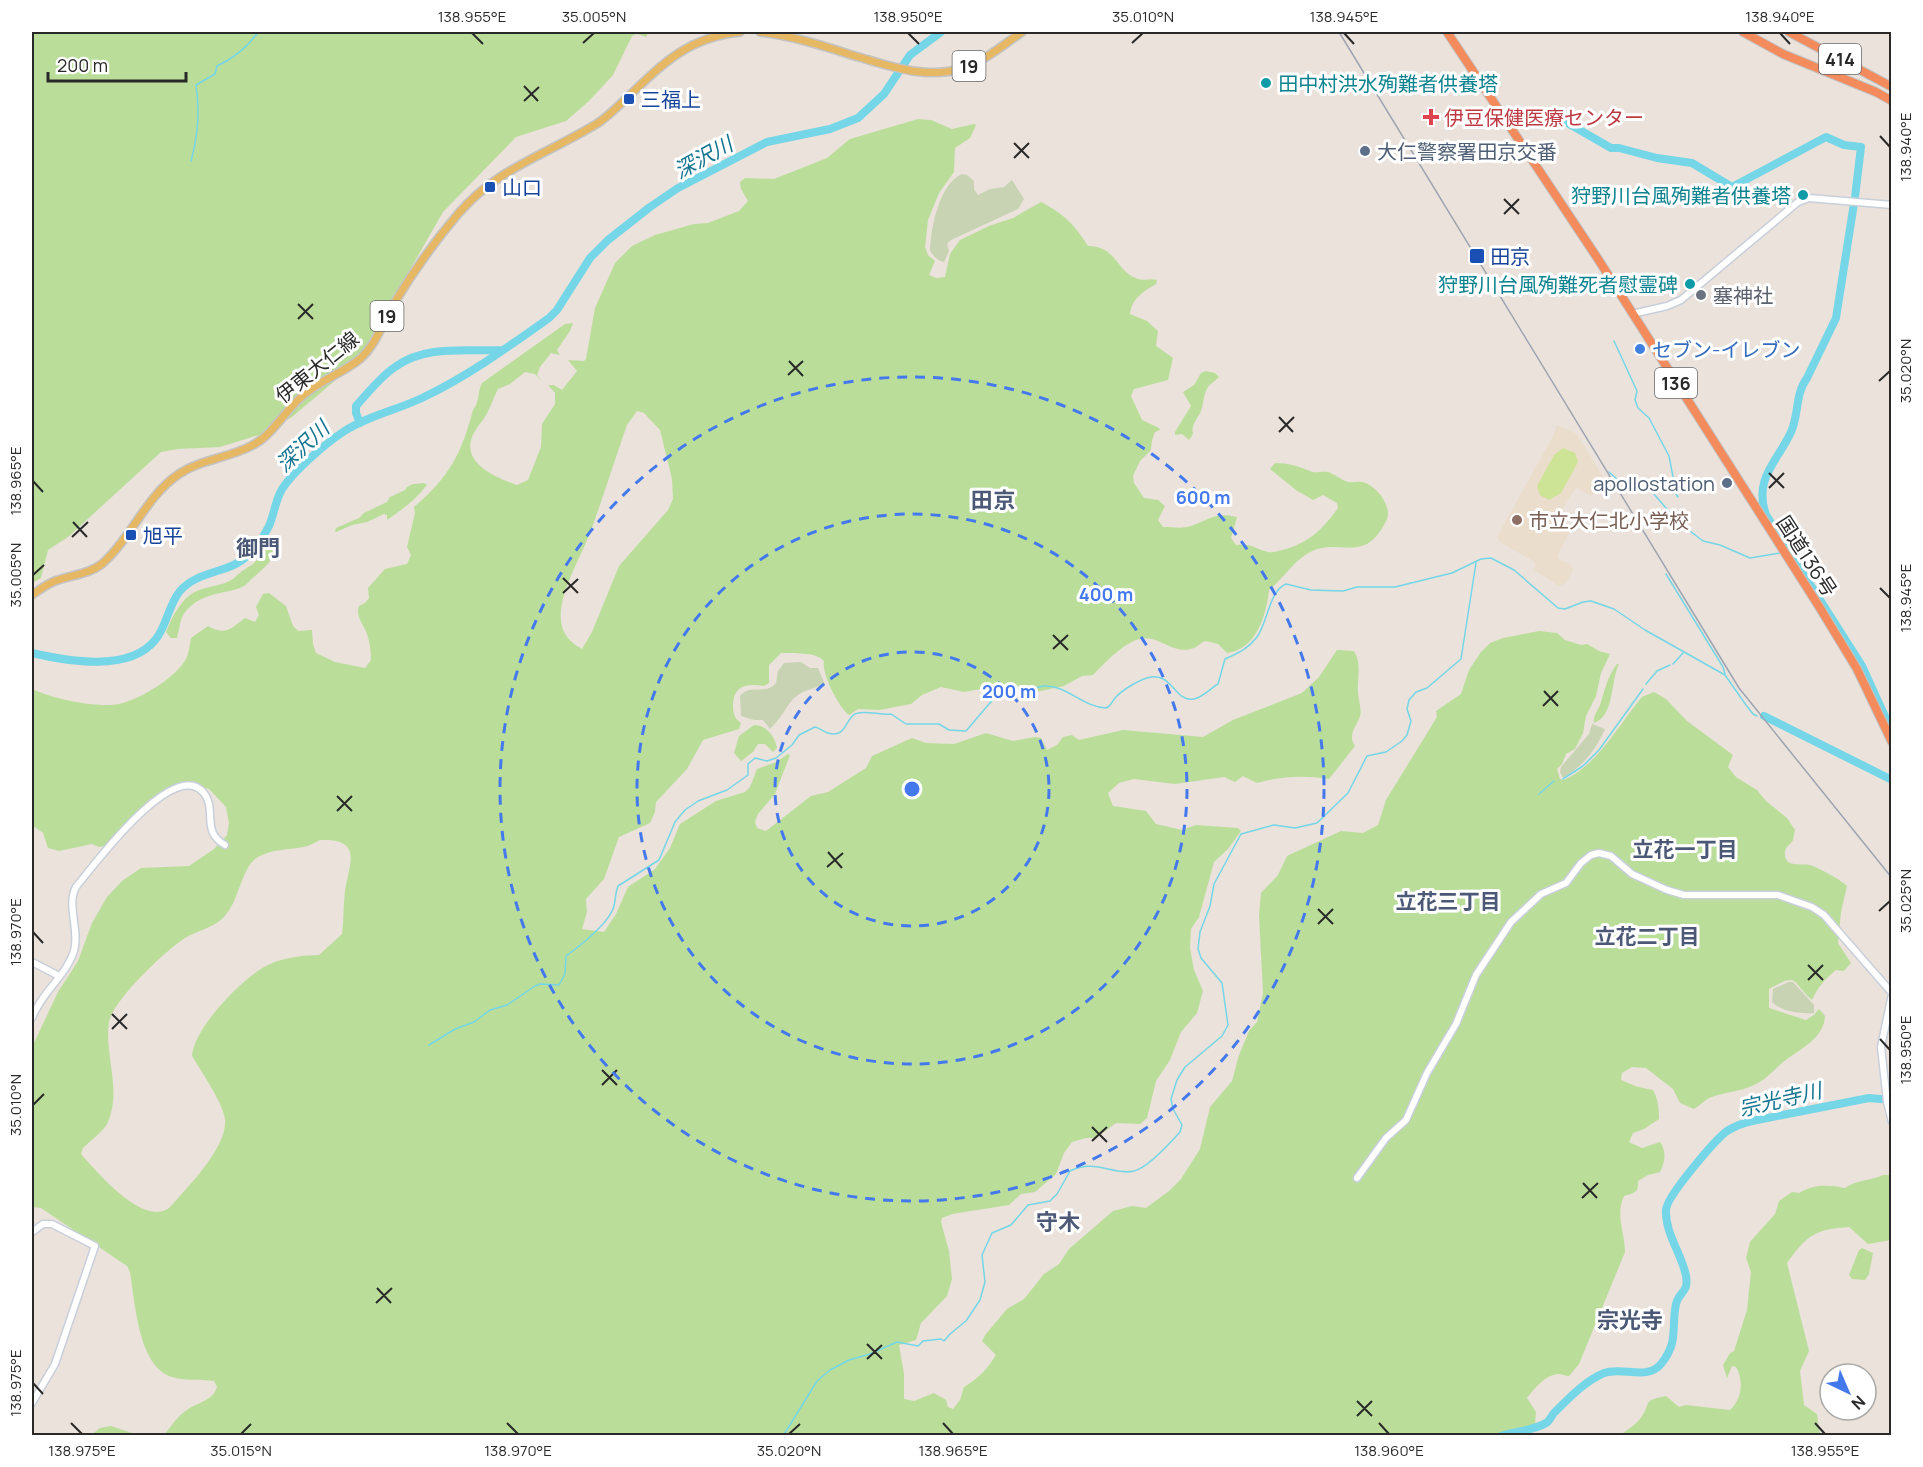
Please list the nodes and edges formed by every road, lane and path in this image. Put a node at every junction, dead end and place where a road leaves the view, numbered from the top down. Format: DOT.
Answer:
graph roads {
  1 [pos="740,32"];
  2 [pos="760,32"];
  3 [pos="1022,32"];
  4 [pos="1448,32"];
  5 [pos="1746,32"];
  6 [pos="1789,32"];
  7 [pos="1892,87"];
  8 [pos="1892,100"];
  9 [pos="1892,205"];
  10 [pos="1632,314"];
  11 [pos="32,595"];
  12 [pos="1892,742"];
  13 [pos="225,845"];
  14 [pos="32,962"];
  15 [pos="59,976"];
  16 [pos="1892,994"];
  17 [pos="32,1018"];
  18 [pos="1892,1122"];
  19 [pos="1357,1178"];
  20 [pos="32,1232"];
  21 [pos="32,1403"];
  1 -- 11 [label="main road, 伊東大仁線 / 19"];
  2 -- 3 [label="main road, 19"];
  4 -- 10 [label="highway, 国道136号 / 136"];
  5 -- 8 [label="highway"];
  6 -- 7 [label="highway, 414"];
  9 -- 10 [label="street"];
  10 -- 12 [label="highway, 国道136号 / 136"];
  13 -- 15 [label="street"];
  14 -- 15 [label="street"];
  15 -- 17 [label="street"];
  16 -- 18 [label="street"];
  16 -- 19 [label="street"];
  20 -- 21 [label="street"];
}
